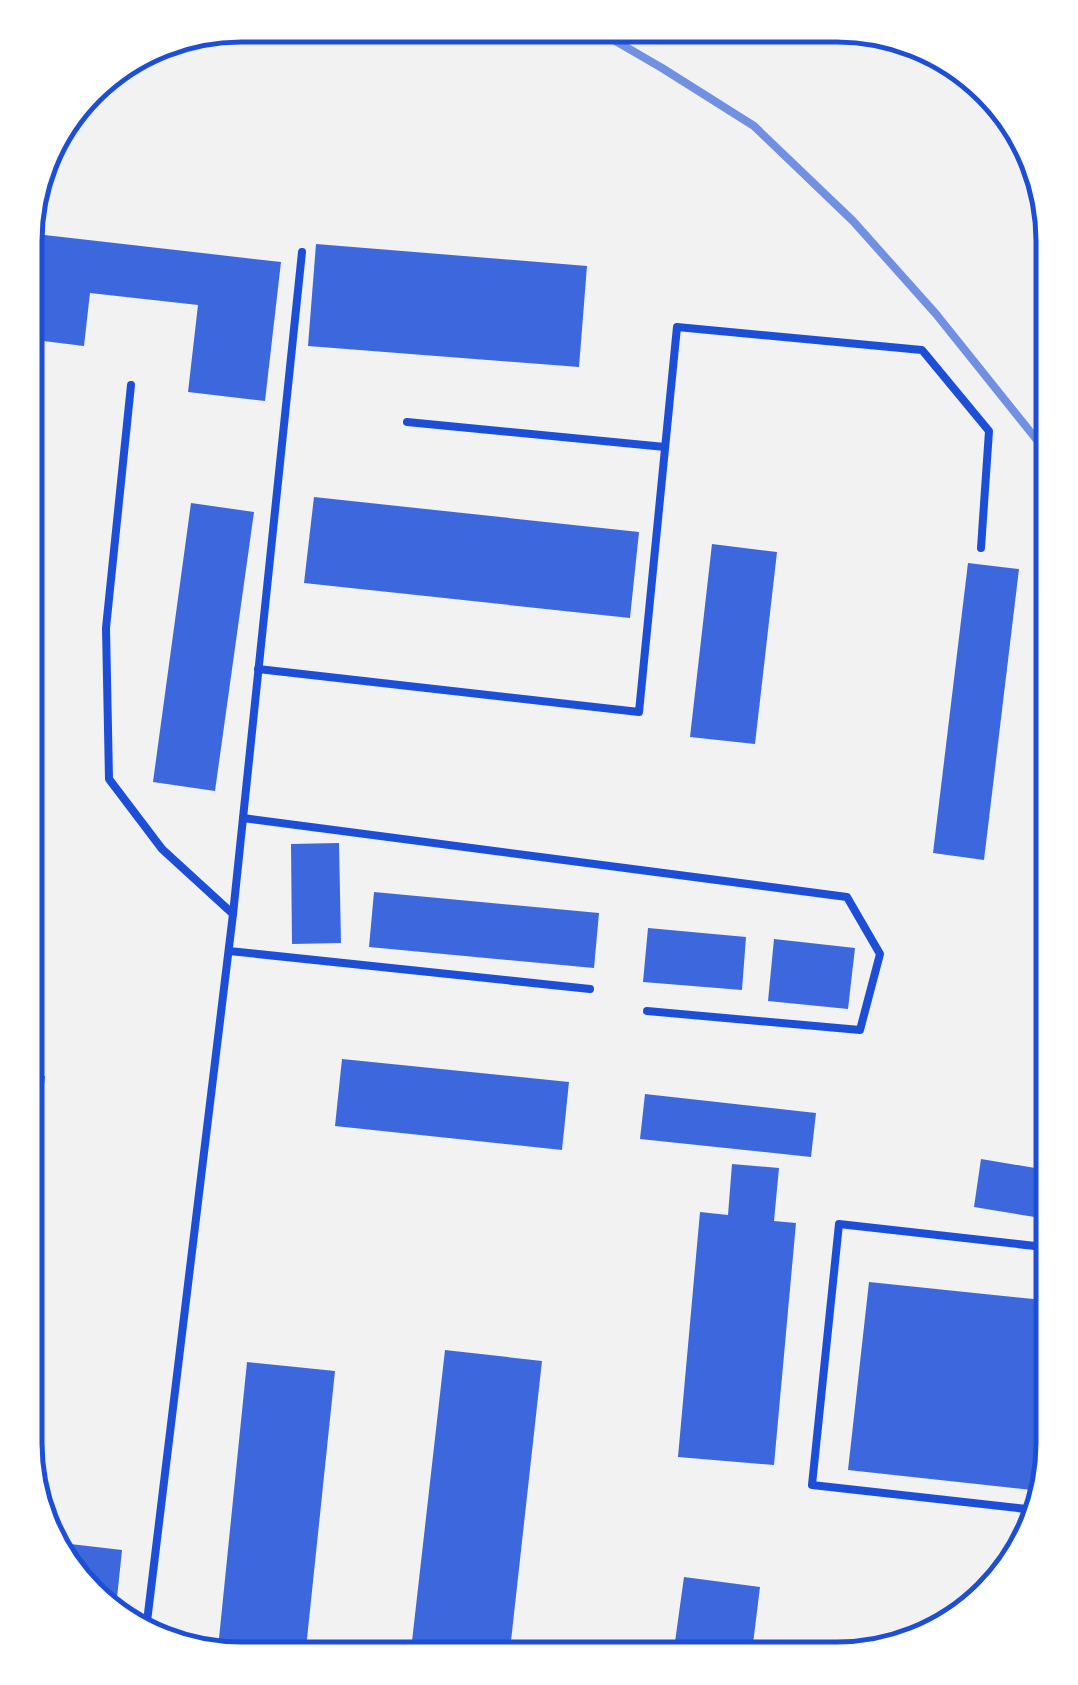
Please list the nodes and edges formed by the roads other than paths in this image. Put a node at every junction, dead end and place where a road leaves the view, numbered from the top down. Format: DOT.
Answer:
graph roads {
  1 [pos="302,252"];
  2 [pos="131,385"];
  3 [pos="407,422"];
  4 [pos="665,447"];
  5 [pos="981,548"];
  6 [pos="258,669"];
  7 [pos="243,818"];
  8 [pos="233,914"];
  9 [pos="229,951"];
  10 [pos="590,989"];
  11 [pos="647,1010"];
  12 [pos="1035,1246"];
  13 [pos="1025,1509"];
  14 [pos="147,1619"];
  1 -- 6 [label="lane"];
  2 -- 8 [label="lane"];
  3 -- 4 [label="lane"];
  4 -- 5 [label="lane"];
  4 -- 6 [label="lane"];
  6 -- 7 [label="lane"];
  7 -- 8 [label="lane"];
  7 -- 11 [label="lane"];
  8 -- 9 [label="lane"];
  9 -- 10 [label="lane"];
  9 -- 14 [label="lane"];
  12 -- 13 [label="lane"];
}
